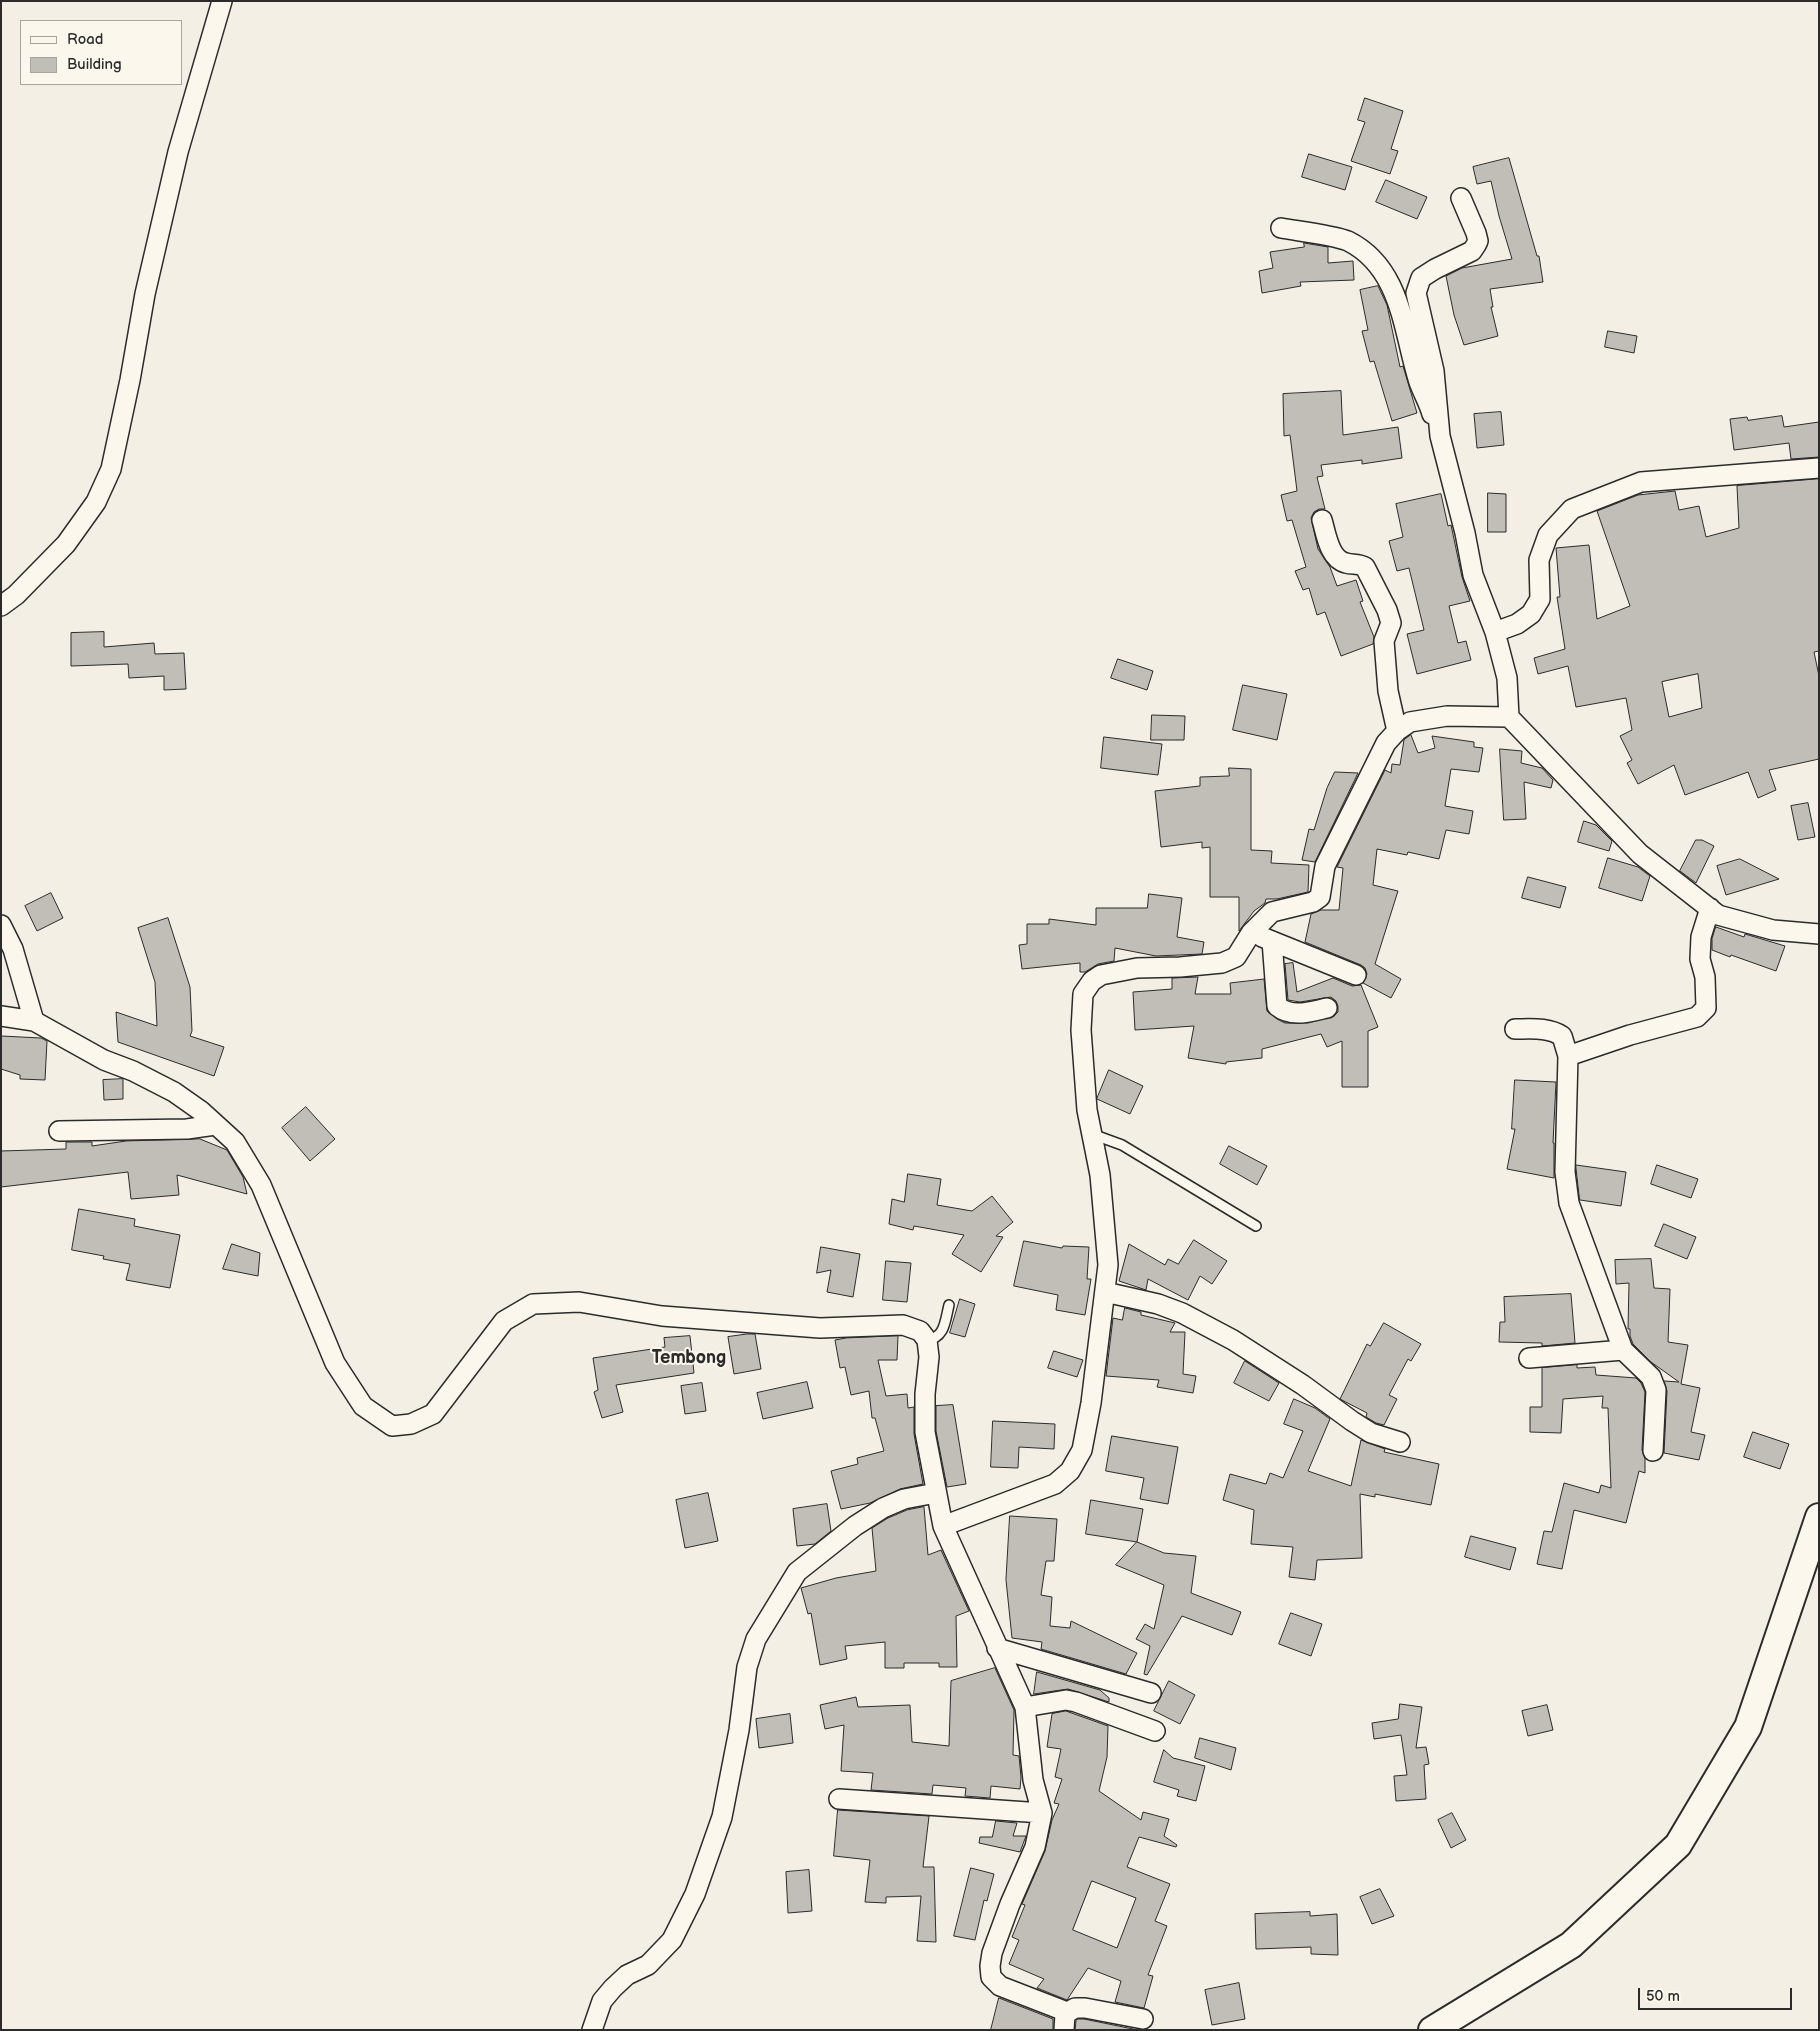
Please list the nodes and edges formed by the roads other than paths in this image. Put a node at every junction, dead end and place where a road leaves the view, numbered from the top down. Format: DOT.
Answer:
graph roads {
  1 [pos="222,1"];
  2 [pos="1461,198"];
  3 [pos="1281,228"];
  4 [pos="1440,436"];
  5 [pos="1819,468"];
  6 [pos="1322,520"];
  7 [pos="1,606"];
  8 [pos="1495,632"];
  9 [pos="1509,717"];
  10 [pos="1397,731"];
  11 [pos="1710,908"];
  12 [pos="1,925"];
  13 [pos="1251,933"];
  14 [pos="1819,934"];
  15 [pos="1272,941"];
  16 [pos="1356,975"];
  17 [pos="1327,1008"];
  18 [pos="1,1016"];
  19 [pos="34,1021"];
  20 [pos="1515,1029"];
  21 [pos="1568,1056"];
  22 [pos="215,1125"];
  23 [pos="59,1131"];
  24 [pos="1092,1134"];
  25 [pos="1256,1226"];
  26 [pos="1105,1292"];
  27 [pos="949,1305"];
  28 [pos="927,1340"];
  29 [pos="1623,1350"];
  30 [pos="1529,1358"];
  31 [pos="1400,1442"];
  32 [pos="1653,1451"];
  33 [pos="936,1493"];
  34 [pos="1819,1517"];
  35 [pos="943,1526"];
  36 [pos="998,1648"];
  37 [pos="1151,1693"];
  38 [pos="1025,1707"];
  39 [pos="1155,1731"];
  40 [pos="839,1799"];
  41 [pos="1042,1813"];
  42 [pos="1143,2019"];
  43 [pos="1065,2022"];
  44 [pos="592,2030"];
  45 [pos="1432,2030"];
  1 -- 7 [label="street"];
  2 -- 4 [label="street"];
  3 -- 4 [label="street"];
  4 -- 8 [label="street"];
  5 -- 8 [label="street"];
  6 -- 10 [label="street"];
  8 -- 9 [label="street"];
  9 -- 10 [label="street"];
  9 -- 11 [label="street"];
  10 -- 13 [label="street"];
  11 -- 14 [label="street"];
  11 -- 21 [label="street"];
  12 -- 19 [label="street"];
  13 -- 15 [label="street"];
  13 -- 24 [label="street"];
  15 -- 16 [label="street"];
  15 -- 17 [label="street"];
  18 -- 19 [label="street"];
  19 -- 22 [label="street"];
  20 -- 21 [label="street"];
  21 -- 29 [label="street"];
  22 -- 23 [label="street"];
  22 -- 28 [label="street"];
  24 -- 25 [label="lane"];
  24 -- 26 [label="street"];
  26 -- 31 [label="street"];
  26 -- 35 [label="street"];
  27 -- 28 [label="lane"];
  28 -- 33 [label="street"];
  29 -- 30 [label="street"];
  29 -- 32 [label="street"];
  33 -- 35 [label="street"];
  33 -- 44 [label="street"];
  34 -- 45 [label="street"];
  35 -- 36 [label="street"];
  36 -- 37 [label="street"];
  36 -- 38 [label="street"];
  38 -- 39 [label="street"];
  38 -- 41 [label="street"];
  40 -- 41 [label="street"];
  41 -- 43 [label="street"];
  42 -- 43 [label="street"];
}
